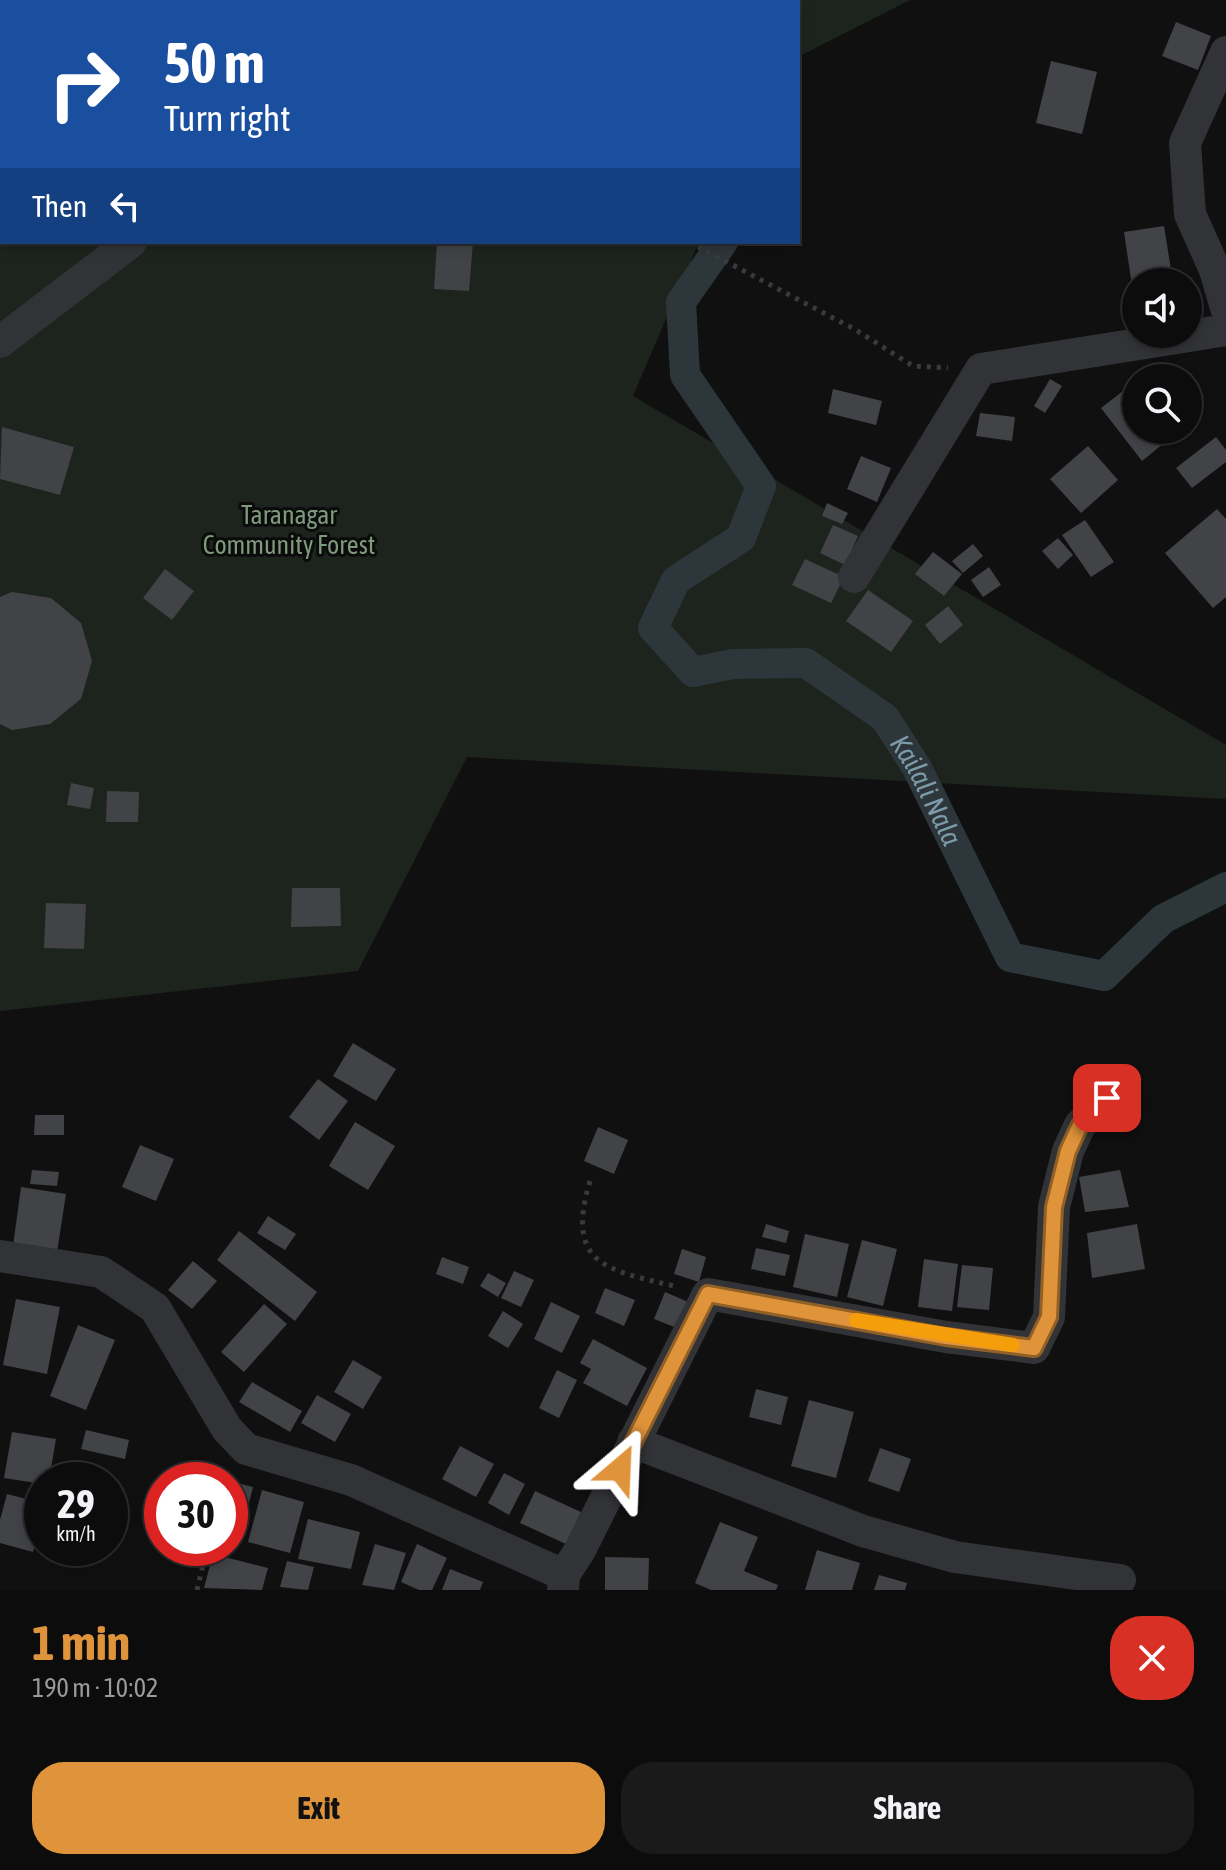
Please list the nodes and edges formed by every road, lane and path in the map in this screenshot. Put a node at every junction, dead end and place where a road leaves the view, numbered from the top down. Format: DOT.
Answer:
graph roads {
  1 [pos="1226,52"];
  2 [pos="128,244"];
  3 [pos="693,244"];
  4 [pos="1226,308"];
  5 [pos="1226,330"];
  6 [pos="0,342"];
  7 [pos="981,369"];
  8 [pos="854,577"];
  9 [pos="1107,1098"];
  10 [pos="590,1181"];
  11 [pos="0,1256"];
  12 [pos="708,1294"];
  13 [pos="633,1442"];
  14 [pos="203,1566"];
  15 [pos="1120,1580"];
  16 [pos="564,1583"];
  17 [pos="197,1590"];
  1 -- 4 [label="street"];
  2 -- 6 [label="street"];
  3 -- 7 [label="path"];
  5 -- 7 [label="street"];
  7 -- 8 [label="street"];
  9 -- 12 [label="street"];
  10 -- 12 [label="path"];
  11 -- 16 [label="street"];
  12 -- 13 [label="street"];
  13 -- 15 [label="street"];
  13 -- 16 [label="street"];
  14 -- 17 [label="path"];
}
